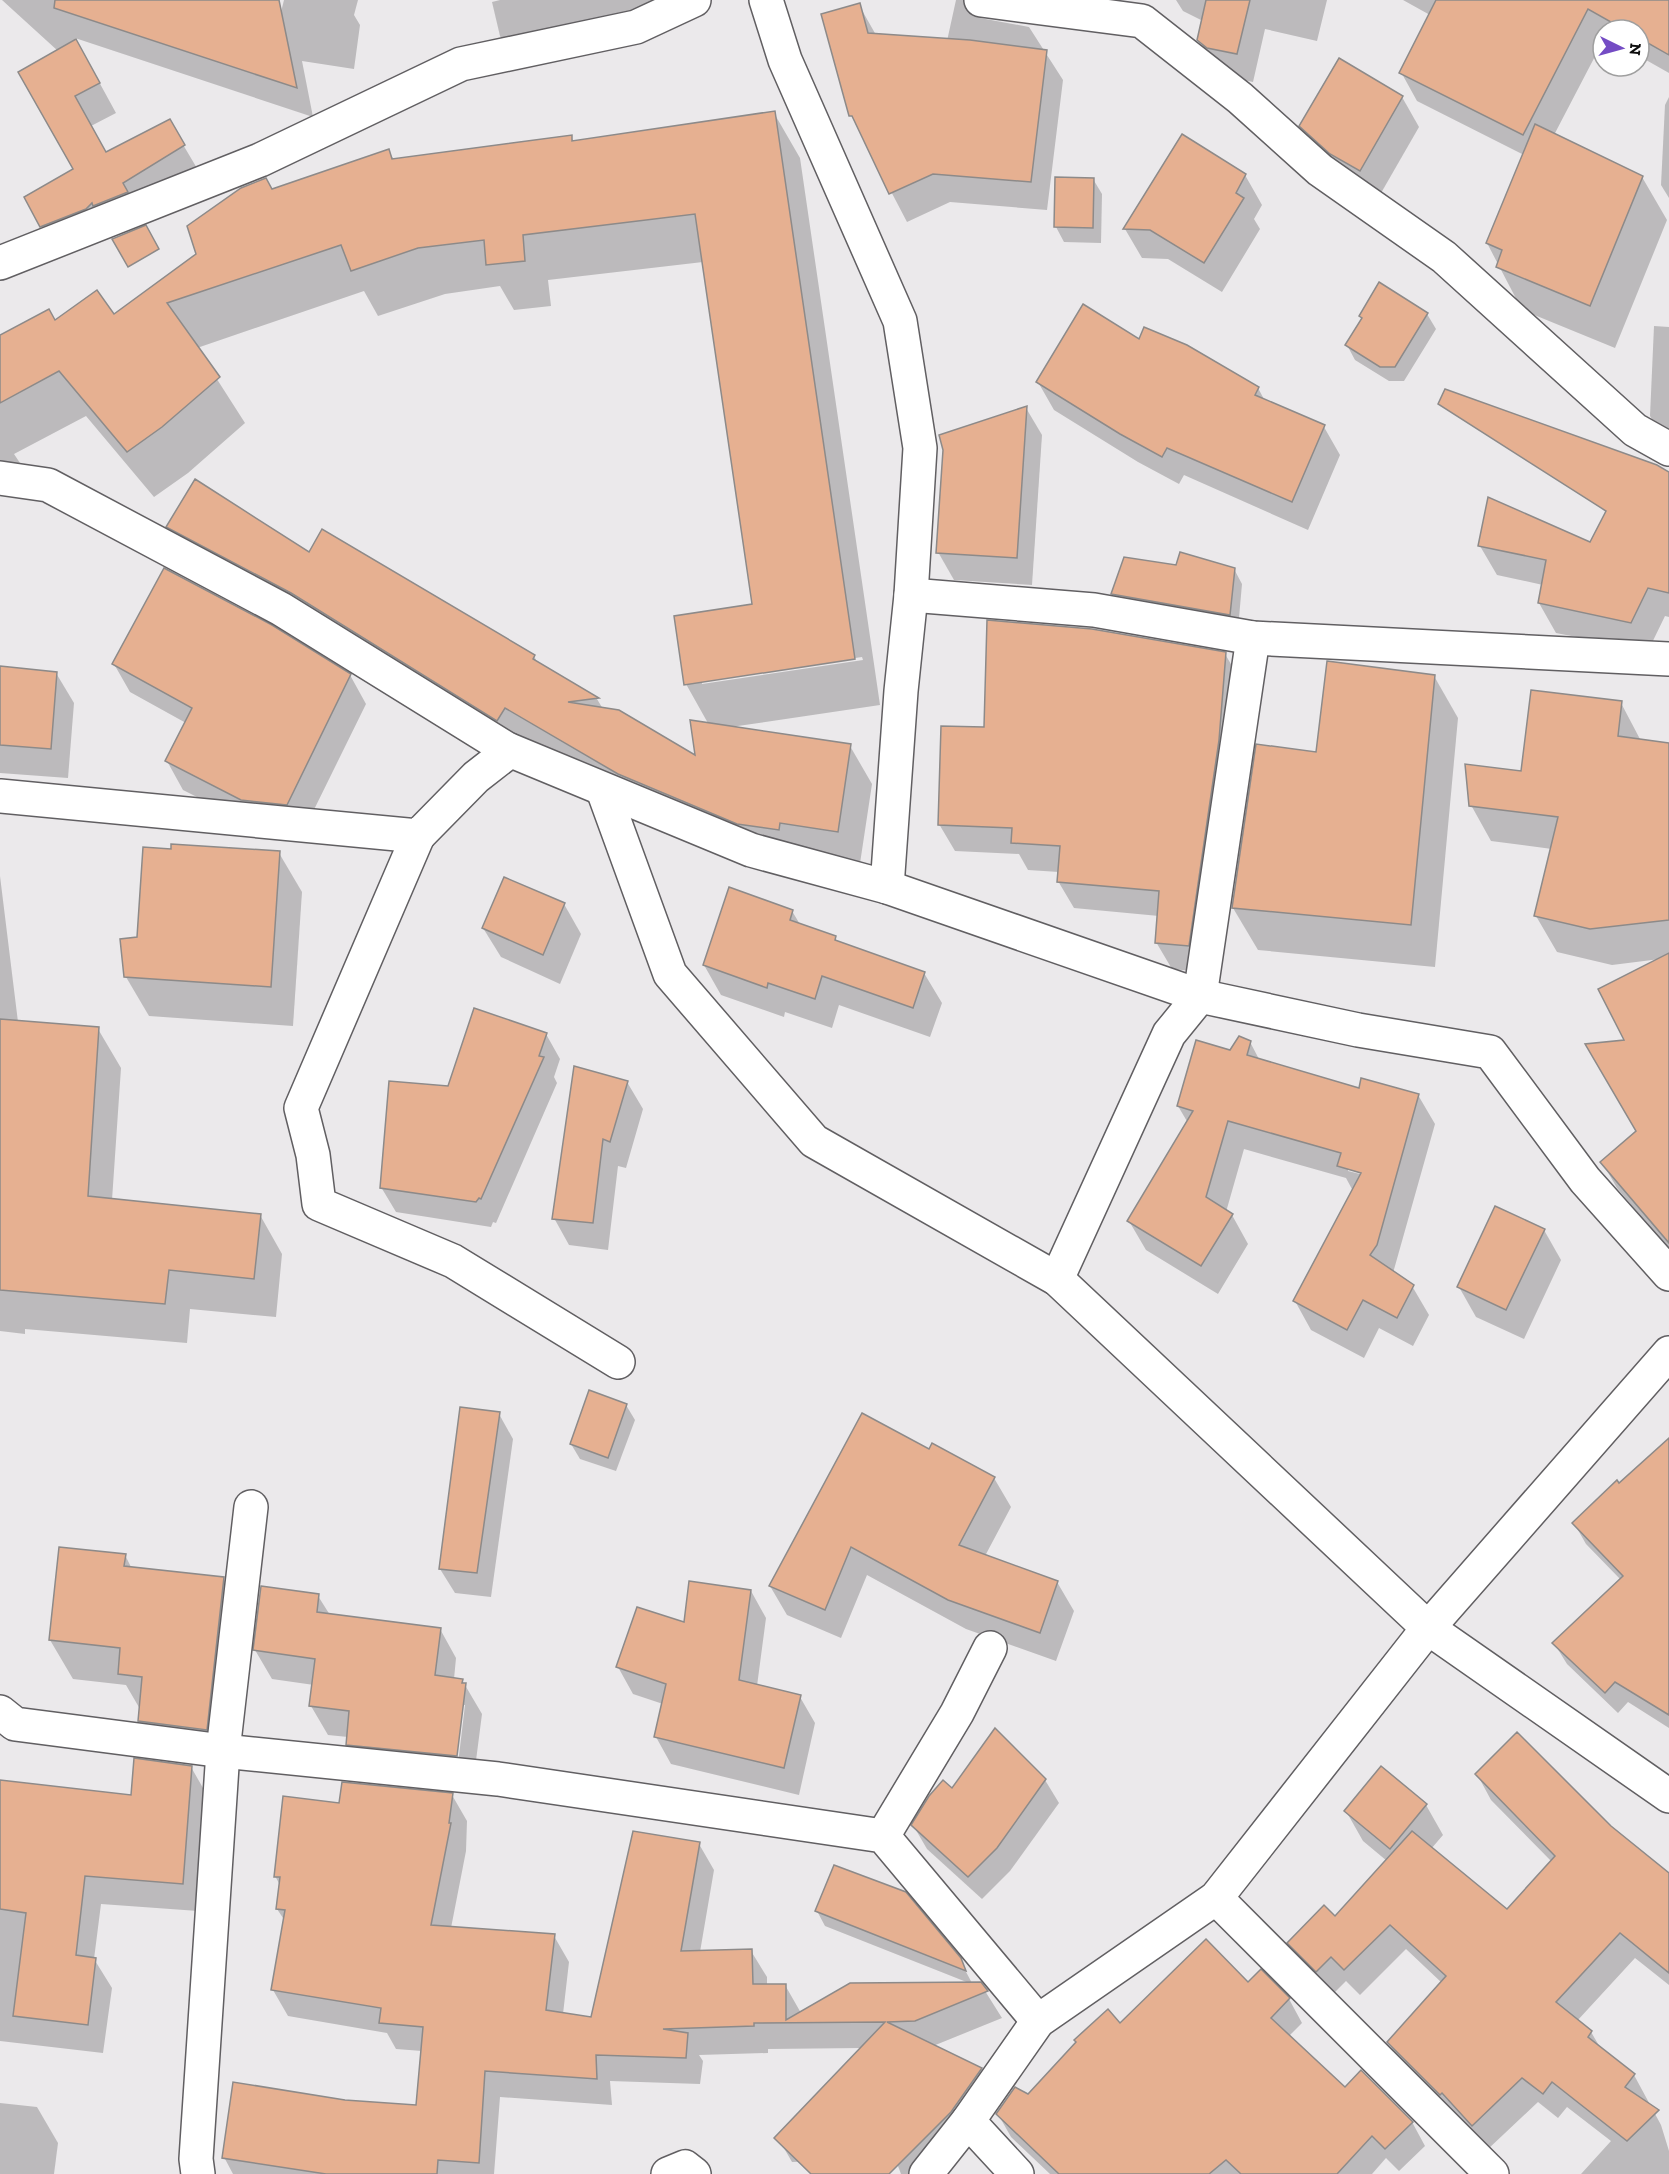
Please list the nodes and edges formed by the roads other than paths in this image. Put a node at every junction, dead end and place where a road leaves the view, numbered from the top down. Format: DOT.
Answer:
graph roads {
  1 [pos="694,0"];
  2 [pos="766,0"];
  3 [pos="981,0"];
  4 [pos="0,263"];
  5 [pos="1669,449"];
  6 [pos="0,478"];
  7 [pos="911,595"];
  8 [pos="1253,638"];
  9 [pos="1669,659"];
  10 [pos="507,749"];
  11 [pos="603,790"];
  12 [pos="0,796"];
  13 [pos="418,836"];
  14 [pos="887,887"];
  15 [pos="1200,996"];
  16 [pos="1669,1274"];
  17 [pos="1057,1279"];
  18 [pos="1669,1353"];
  19 [pos="618,1362"];
  20 [pos="251,1507"];
  21 [pos="1428,1628"];
  22 [pos="990,1648"];
  23 [pos="0,1712"];
  24 [pos="223,1751"];
  25 [pos="1669,1796"];
  26 [pos="883,1836"];
  27 [pos="1216,1898"];
  28 [pos="1038,2021"];
  29 [pos="968,2121"];
  30 [pos="198,2174"];
  31 [pos="668,2174"];
  32 [pos="694,2174"];
  33 [pos="926,2174"];
  34 [pos="1017,2174"];
  35 [pos="1492,2174"];
  1 -- 4 [label="street"];
  2 -- 7 [label="street"];
  3 -- 5 [label="street"];
  6 -- 10 [label="street"];
  7 -- 8 [label="street"];
  7 -- 14 [label="street"];
  8 -- 9 [label="street"];
  8 -- 15 [label="street"];
  10 -- 11 [label="street"];
  10 -- 13 [label="street"];
  11 -- 14 [label="street"];
  11 -- 17 [label="street"];
  12 -- 13 [label="street"];
  13 -- 19 [label="street"];
  14 -- 15 [label="street"];
  15 -- 16 [label="street"];
  15 -- 17 [label="street"];
  17 -- 21 [label="street"];
  18 -- 21 [label="street"];
  20 -- 24 [label="street"];
  21 -- 25 [label="street"];
  21 -- 27 [label="street"];
  22 -- 26 [label="street"];
  23 -- 24 [label="street"];
  24 -- 26 [label="street"];
  24 -- 30 [label="street"];
  26 -- 28 [label="street"];
  27 -- 28 [label="street"];
  27 -- 35 [label="street"];
  28 -- 29 [label="street"];
  29 -- 33 [label="street"];
  29 -- 34 [label="street"];
  31 -- 32 [label="street"];
}
